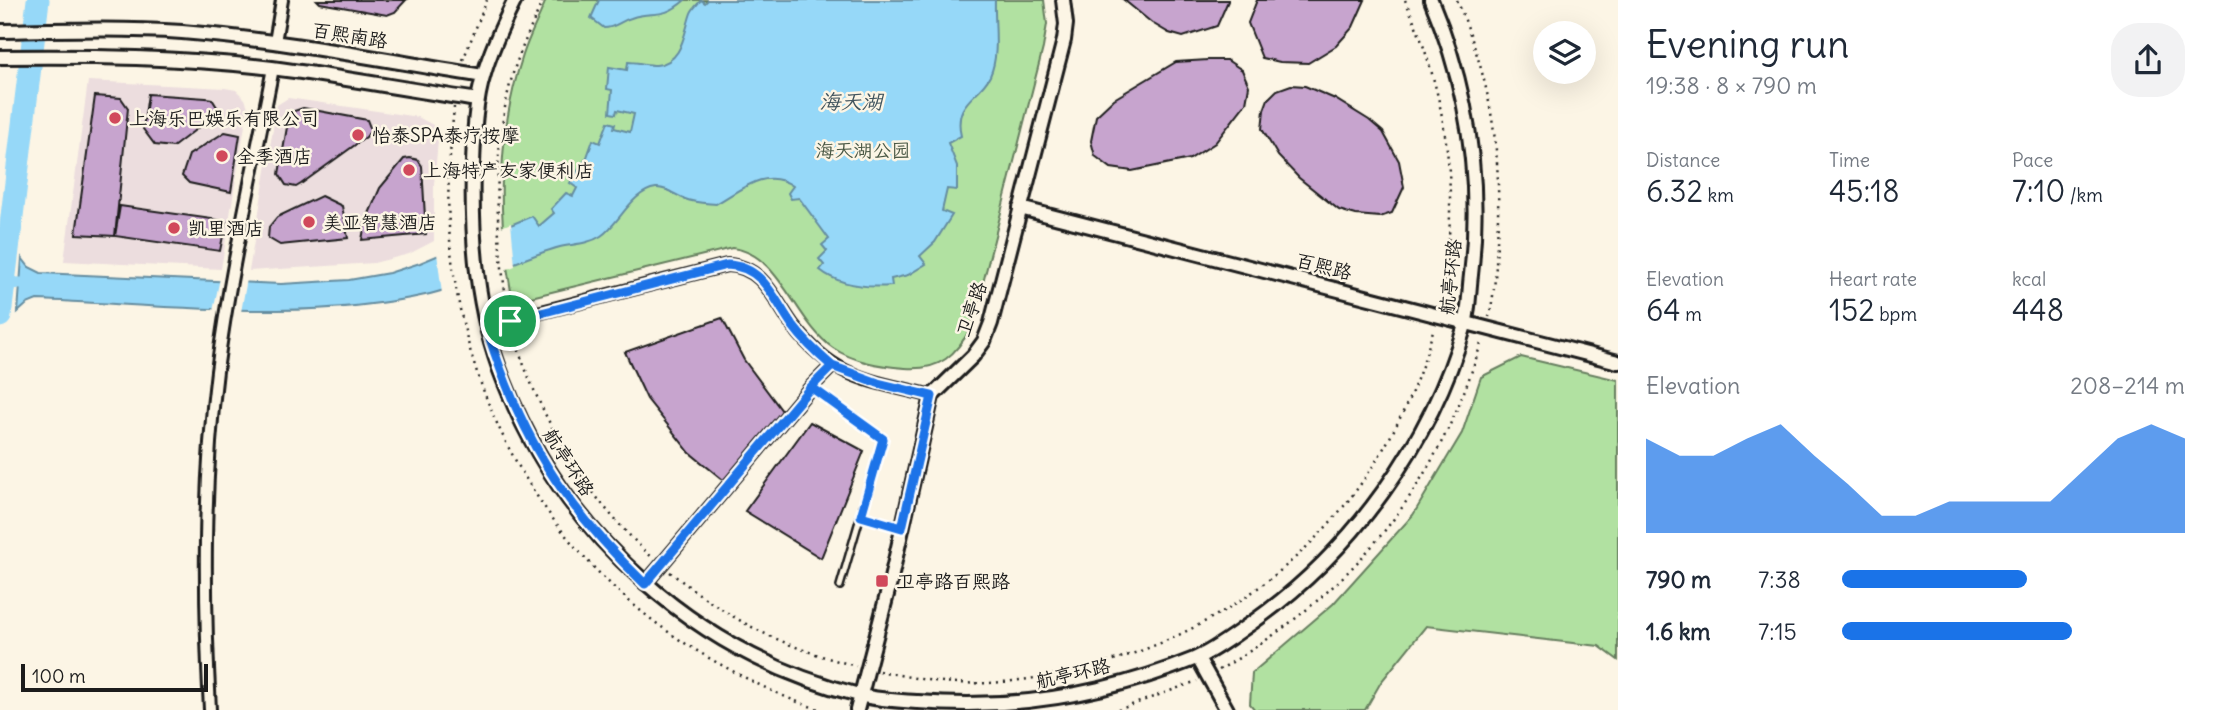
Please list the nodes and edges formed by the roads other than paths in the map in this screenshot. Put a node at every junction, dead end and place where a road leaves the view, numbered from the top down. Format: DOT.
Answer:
graph roads {
  1 [pos="282,0"];
  2 [pos="515,0"];
  3 [pos="1063,0"];
  4 [pos="1431,0"];
  5 [pos="0,31"];
  6 [pos="275,42"];
  7 [pos="0,57"];
  8 [pos="273,68"];
  9 [pos="483,76"];
  10 [pos="478,100"];
  11 [pos="1020,208"];
  12 [pos="1466,321"];
  13 [pos="486,326"];
  14 [pos="1618,362"];
  15 [pos="832,366"];
  16 [pos="811,387"];
  17 [pos="932,396"];
  18 [pos="861,516"];
  19 [pos="902,528"];
  20 [pos="645,584"];
  21 [pos="840,586"];
  22 [pos="1198,658"];
  23 [pos="862,696"];
  24 [pos="210,710"];
  25 [pos="857,710"];
  26 [pos="863,710"];
  27 [pos="1227,710"];
  1 -- 6 [label="street"];
  2 -- 9 [label="street, 航亭环路"];
  3 -- 11 [label="street, 卫亭路"];
  4 -- 12 [label="street, 航亭环路"];
  5 -- 6 [label="street, 百熙南路"];
  6 -- 9 [label="street, 百熙南路"];
  7 -- 8 [label="street"];
  8 -- 10 [label="street"];
  8 -- 24 [label="street"];
  9 -- 10 [label="street, 航亭环路"];
  10 -- 13 [label="street, 航亭环路"];
  11 -- 12 [label="street, 百熙路"];
  11 -- 17 [label="street, 卫亭路"];
  12 -- 14 [label="street, 百熙路"];
  12 -- 22 [label="street, 航亭环路"];
  13 -- 15 [label="street"];
  13 -- 20 [label="street, 航亭环路"];
  15 -- 16 [label="street"];
  15 -- 17 [label="street"];
  16 -- 18 [label="lane"];
  16 -- 20 [label="street"];
  17 -- 19 [label="street"];
  18 -- 19 [label="lane"];
  18 -- 21 [label="lane"];
  19 -- 23 [label="street"];
  20 -- 23 [label="street, 航亭环路"];
  22 -- 23 [label="street, 航亭环路"];
  22 -- 27 [label="street"];
  23 -- 25 [label="street"];
  23 -- 26 [label="street"];
}
